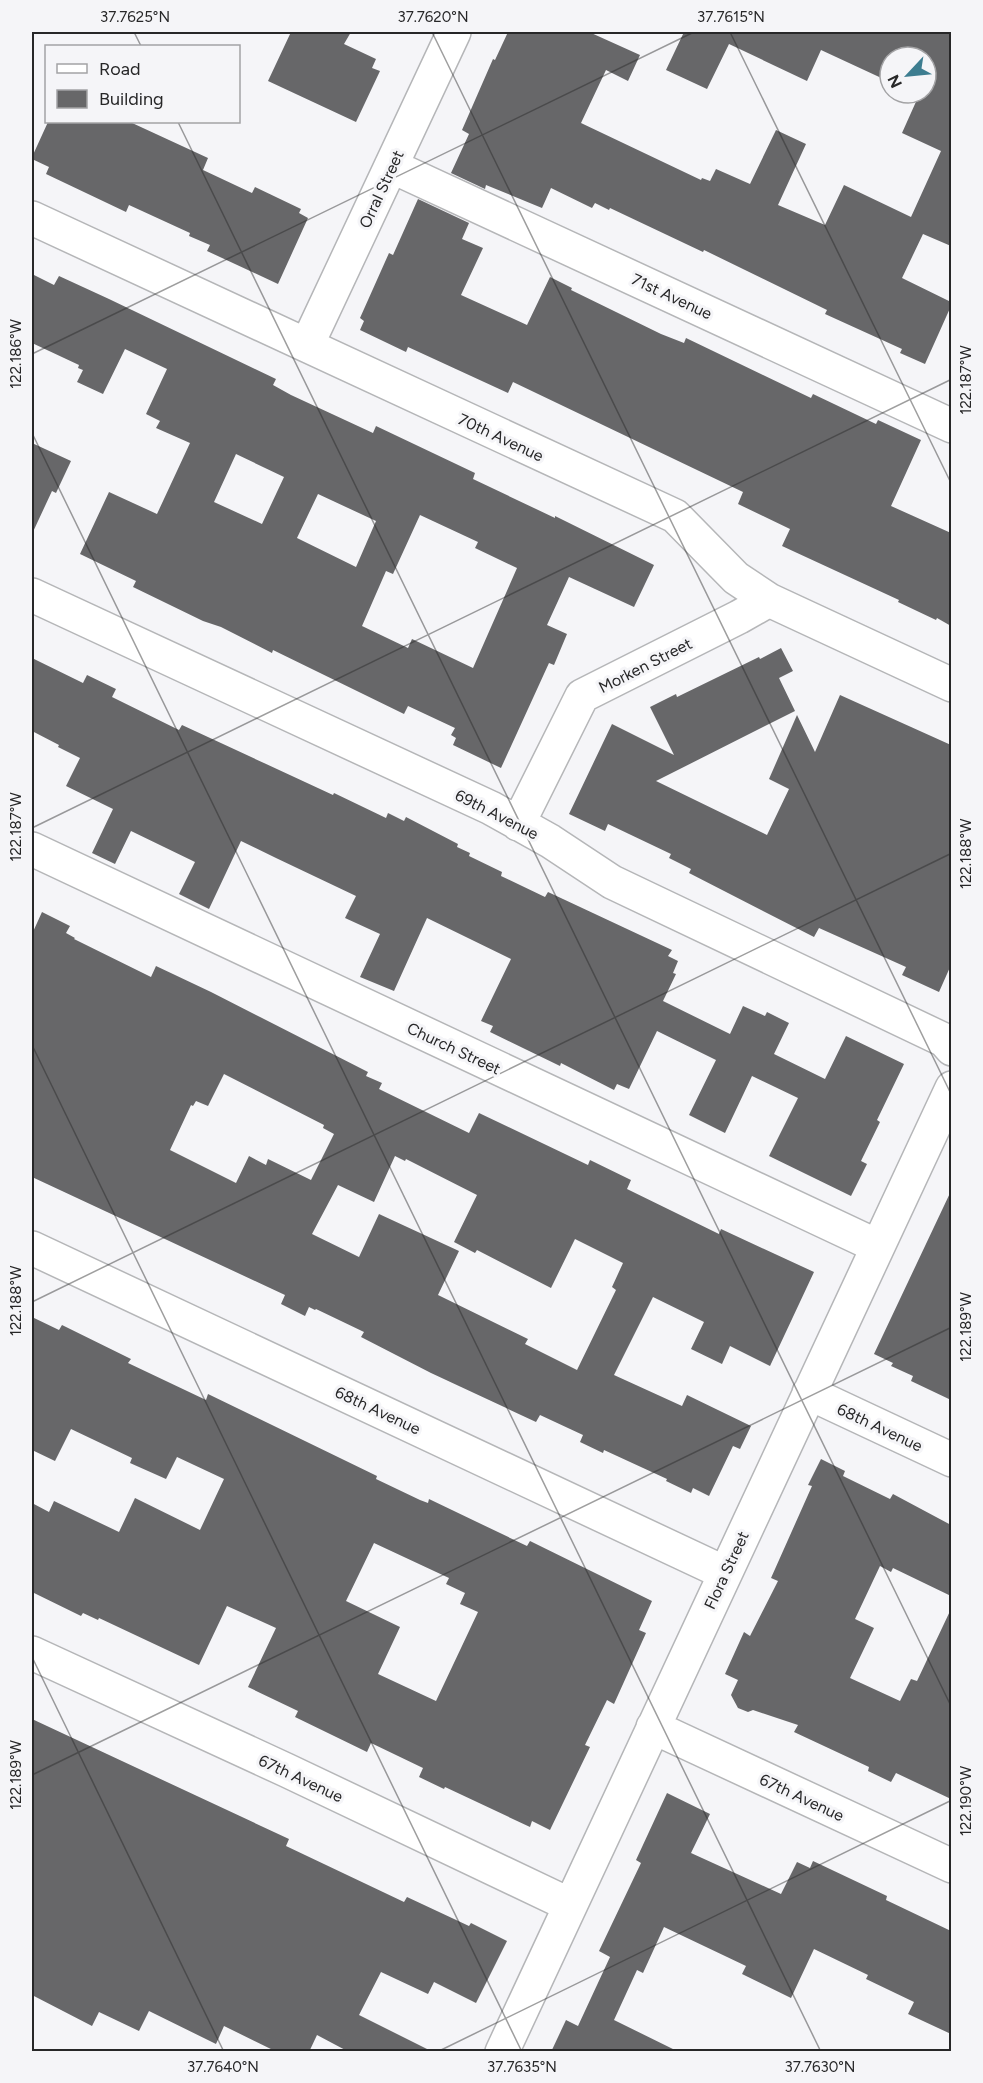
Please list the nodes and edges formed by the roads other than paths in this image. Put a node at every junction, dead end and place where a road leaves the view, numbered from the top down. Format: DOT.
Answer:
graph roads {
  1 [pos="454,32"];
  2 [pos="391,166"];
  3 [pos="32,218"];
  4 [pos="307,345"];
  5 [pos="951,426"];
  6 [pos="32,595"];
  7 [pos="769,600"];
  8 [pos="951,685"];
  9 [pos="518,824"];
  10 [pos="32,849"];
  11 [pos="951,1049"];
  12 [pos="951,1088"];
  13 [pos="877,1246"];
  14 [pos="32,1248"];
  15 [pos="809,1394"];
  16 [pos="951,1460"];
  17 [pos="725,1573"];
  18 [pos="32,1653"];
  19 [pos="653,1727"];
  20 [pos="951,1866"];
  21 [pos="570,1905"];
  22 [pos="502,2052"];
  1 -- 2 [label="street, Orral Street"];
  2 -- 4 [label="street, Orral Street"];
  2 -- 5 [label="street, 71st Avenue"];
  3 -- 4 [label="street, 70th Avenue"];
  4 -- 7 [label="street, 70th Avenue"];
  6 -- 9 [label="street, 69th Avenue"];
  7 -- 8 [label="street, 70th Avenue"];
  7 -- 9 [label="street, Morken Street"];
  9 -- 11 [label="street, 69th Avenue"];
  10 -- 13 [label="street, Church Street"];
  12 -- 13 [label="street, Flora Street"];
  13 -- 15 [label="street, Flora Street"];
  14 -- 17 [label="street, 68th Avenue"];
  15 -- 16 [label="street, 68th Avenue"];
  15 -- 17 [label="street, Flora Street"];
  17 -- 19 [label="street, Flora Street"];
  18 -- 21 [label="street, 67th Avenue"];
  19 -- 20 [label="street, 67th Avenue"];
  19 -- 21 [label="street, Flora Street"];
  21 -- 22 [label="street, Flora Street"];
}
